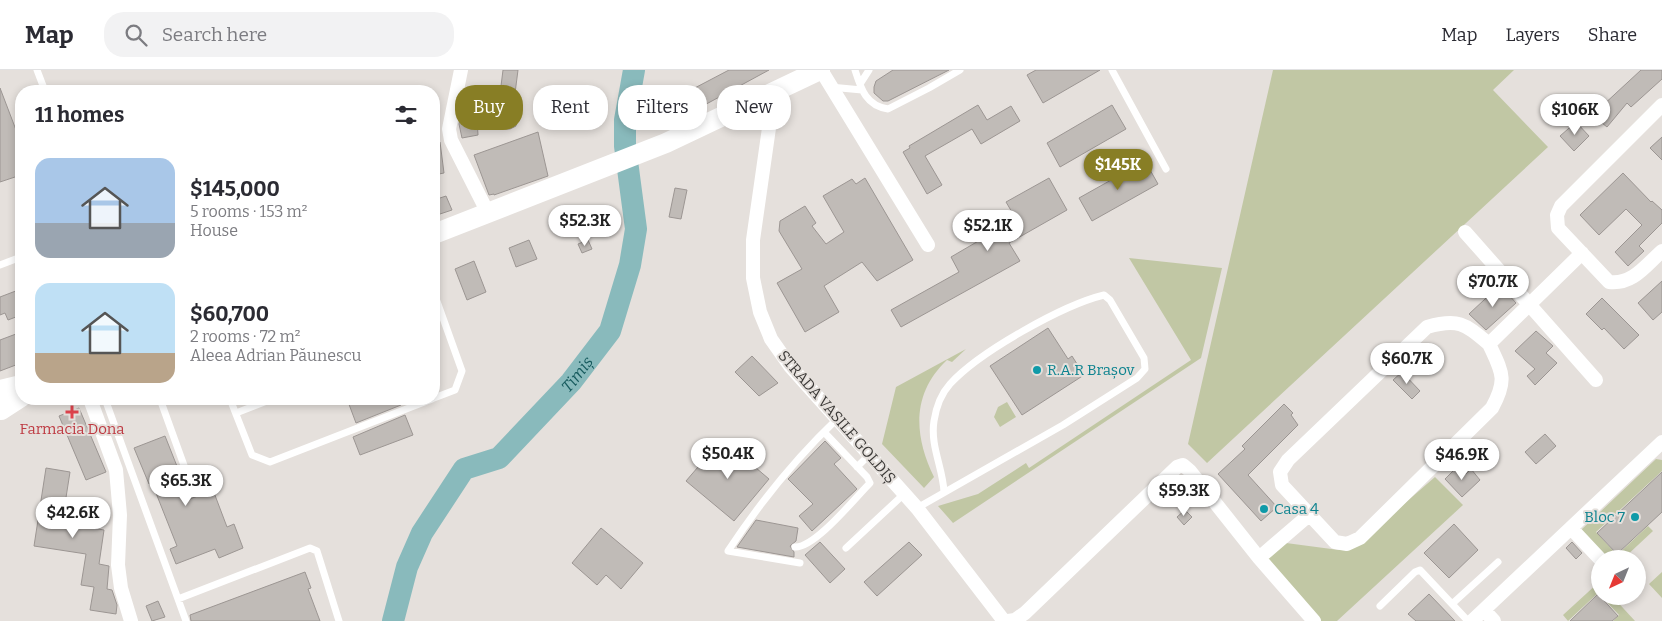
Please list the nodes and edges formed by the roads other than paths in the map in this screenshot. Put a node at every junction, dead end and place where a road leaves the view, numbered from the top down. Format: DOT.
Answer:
graph roads {
  1 [pos="38,70"];
  2 [pos="461,70"];
  3 [pos="855,70"];
  4 [pos="869,70"];
  5 [pos="1112,70"];
  6 [pos="957,71"];
  7 [pos="824,75"];
  8 [pos="43,85"];
  9 [pos="791,87"];
  10 [pos="861,87"];
  11 [pos="917,87"];
  12 [pos="917,95"];
  13 [pos="1662,105"];
  14 [pos="717,119"];
  15 [pos="769,130"];
  16 [pos="1166,169"];
  17 [pos="488,213"];
  18 [pos="440,232"];
  19 [pos="1465,232"];
  20 [pos="928,245"];
  21 [pos="1662,250"];
  22 [pos="1582,253"];
  23 [pos="15,259"];
  24 [pos="0,265"];
  25 [pos="1530,306"];
  26 [pos="440,310"];
  27 [pos="1489,344"];
  28 [pos="1596,380"];
  29 [pos="15,386"];
  30 [pos="0,390"];
  31 [pos="440,395"];
  32 [pos="15,401"];
  33 [pos="92,405"];
  34 [pos="107,405"];
  35 [pos="162,405"];
  36 [pos="233,405"];
  37 [pos="257,405"];
  38 [pos="415,405"];
  39 [pos="0,408"];
  40 [pos="236,413"];
  41 [pos="837,419"];
  42 [pos="824,432"];
  43 [pos="1660,449"];
  44 [pos="869,455"];
  45 [pos="857,467"];
  46 [pos="190,482"];
  47 [pos="944,492"];
  48 [pos="904,494"];
  49 [pos="917,508"];
  50 [pos="1309,515"];
  51 [pos="1571,528"];
  52 [pos="795,547"];
  53 [pos="846,548"];
  54 [pos="1592,550"];
  55 [pos="1259,558"];
  56 [pos="1498,562"];
  57 [pos="800,563"];
  58 [pos="178,599"];
  59 [pos="1452,604"];
  60 [pos="1380,606"];
  61 [pos="1484,610"];
  62 [pos="131,621"];
  63 [pos="186,621"];
  64 [pos="339,621"];
  65 [pos="1004,621"];
  66 [pos="1008,621"];
  67 [pos="1314,621"];
  68 [pos="1470,621"];
  69 [pos="1494,621"];
  1 -- 8 [label="lane"];
  2 -- 17 [label="street"];
  3 -- 10 [label="lane"];
  4 -- 10 [label="lane"];
  5 -- 16 [label="lane"];
  6 -- 12 [label="lane"];
  7 -- 9 [label="main road"];
  7 -- 10 [label="lane"];
  7 -- 20 [label="street"];
  10 -- 12 [label="lane"];
  11 -- 12 [label="lane"];
  13 -- 22 [label="street"];
  14 -- 17 [label="main road"];
  15 -- 41 [label="street, STRADA VASILE GOLDIȘ"];
  17 -- 18 [label="main road"];
  19 -- 25 [label="street"];
  21 -- 22 [label="street"];
  22 -- 25 [label="street"];
  23 -- 24 [label="lane"];
  25 -- 27 [label="street"];
  25 -- 28 [label="street"];
  26 -- 31 [label="lane"];
  27 -- 50 [label="street"];
  27 -- 50 [label="street"];
  29 -- 30 [label="main road"];
  32 -- 39 [label="main road"];
  33 -- 62 [label="street"];
  34 -- 58 [label="lane"];
  35 -- 46 [label="lane"];
  36 -- 40 [label="lane"];
  37 -- 40 [label="lane"];
  38 -- 40 [label="lane"];
  41 -- 42 [label="lane"];
  41 -- 44 [label="street, STRADA VASILE GOLDIȘ"];
  42 -- 45 [label="lane"];
  42 -- 57 [label="lane"];
  43 -- 51 [label="street"];
  44 -- 45 [label="lane"];
  44 -- 48 [label="street, STRADA VASILE GOLDIȘ"];
  45 -- 52 [label="lane"];
  47 -- 47 [label="lane"];
  47 -- 49 [label="lane"];
  48 -- 49 [label="street, STRADA VASILE GOLDIȘ"];
  48 -- 53 [label="lane"];
  49 -- 65 [label="street, STRADA VASILE GOLDIȘ"];
  50 -- 55 [label="street"];
  51 -- 54 [label="street"];
  51 -- 61 [label="street"];
  55 -- 66 [label="street"];
  55 -- 67 [label="street"];
  56 -- 59 [label="lane"];
  58 -- 63 [label="lane"];
  58 -- 64 [label="lane"];
  59 -- 60 [label="lane"];
  59 -- 68 [label="lane"];
  61 -- 68 [label="street"];
  61 -- 69 [label="street"];
}
